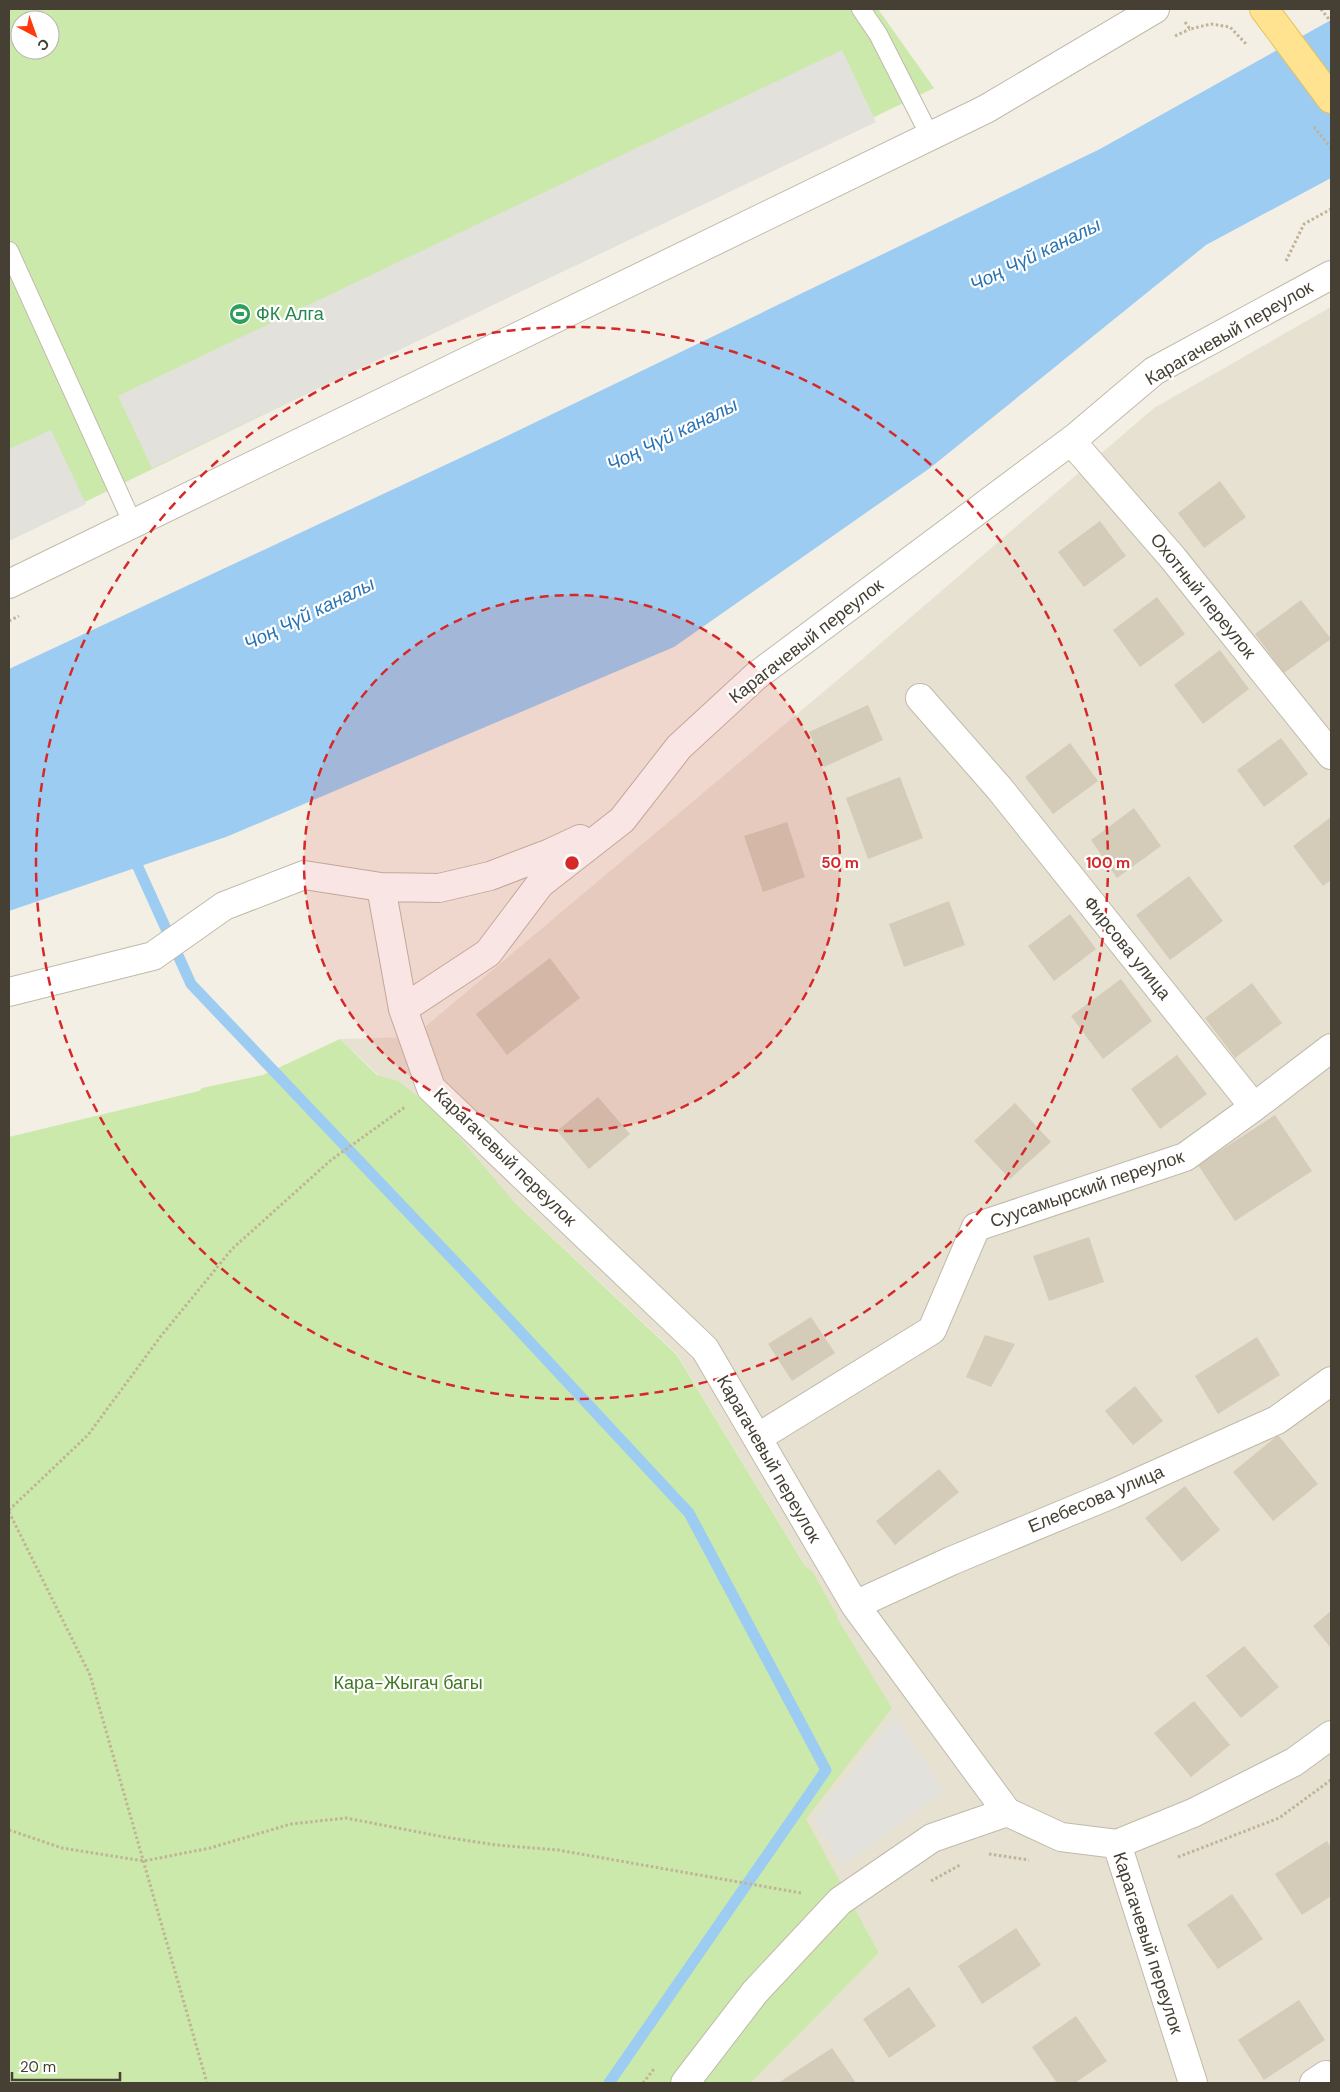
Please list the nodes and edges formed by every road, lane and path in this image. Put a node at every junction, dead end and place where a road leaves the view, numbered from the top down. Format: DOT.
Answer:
graph roads {
  1 [pos="861,9"];
  2 [pos="1322,9"];
  3 [pos="1168,13"];
  4 [pos="1271,19"];
  5 [pos="1331,22"];
  6 [pos="1251,48"];
  7 [pos="1331,99"];
  8 [pos="930,136"];
  9 [pos="1331,209"];
  10 [pos="1304,224"];
  11 [pos="9,251"];
  12 [pos="1331,275"];
  13 [pos="1071,441"];
  14 [pos="133,524"];
  15 [pos="9,584"];
  16 [pos="920,698"];
  17 [pos="1331,755"];
  18 [pos="622,820"];
  19 [pos="381,887"];
  20 [pos="9,992"];
  21 [pos="403,1010"];
  22 [pos="1331,1048"];
  23 [pos="431,1088"];
  24 [pos="1254,1107"];
  25 [pos="1331,1381"];
  26 [pos="757,1438"];
  27 [pos="9,1511"];
  28 [pos="854,1605"];
  29 [pos="1331,1735"];
  30 [pos="1331,1780"];
  31 [pos="1007,1812"];
  32 [pos="9,1830"];
  33 [pos="1117,1844"];
  34 [pos="983,1853"];
  35 [pos="144,1861"];
  36 [pos="1031,1861"];
  37 [pos="965,1862"];
  38 [pos="1127,1876"];
  39 [pos="930,1881"];
  40 [pos="801,1893"];
  41 [pos="207,2083"];
  42 [pos="685,2083"];
  43 [pos="1193,2083"];
  1 -- 8 [label="lane"];
  2 -- 5 [label="path"];
  3 -- 6 [label="path"];
  3 -- 8 [label="street"];
  4 -- 7 [label="main road"];
  8 -- 14 [label="street"];
  9 -- 10 [label="path"];
  11 -- 14 [label="lane"];
  12 -- 13 [label="street, Карагачевый переулок"];
  13 -- 17 [label="street, Охотный переулок"];
  13 -- 18 [label="street, Карагачевый переулок"];
  14 -- 15 [label="street"];
  16 -- 24 [label="street, Фирсова улица"];
  18 -- 19 [label="street"];
  18 -- 21 [label="street, Карагачевый переулок"];
  19 -- 20 [label="street"];
  19 -- 21 [label="street"];
  21 -- 23 [label="street, Карагачевый переулок"];
  22 -- 24 [label="street, Суусамырский переулок"];
  23 -- 26 [label="street, Карагачевый переулок"];
  23 -- 27 [label="path"];
  24 -- 26 [label="street, Суусамырский переулок"];
  25 -- 28 [label="street, Елебесова улица"];
  26 -- 28 [label="street, Карагачевый переулок"];
  27 -- 35 [label="path"];
  28 -- 31 [label="street, Карагачевый переулок"];
  29 -- 33 [label="street"];
  30 -- 38 [label="path"];
  31 -- 33 [label="street, Карагачевый переулок"];
  31 -- 42 [label="street"];
  32 -- 35 [label="path"];
  33 -- 38 [label="street, Карагачевый переулок"];
  34 -- 36 [label="path"];
  35 -- 40 [label="path"];
  35 -- 41 [label="path"];
  37 -- 39 [label="path"];
  38 -- 43 [label="street, Карагачевый переулок"];
}
